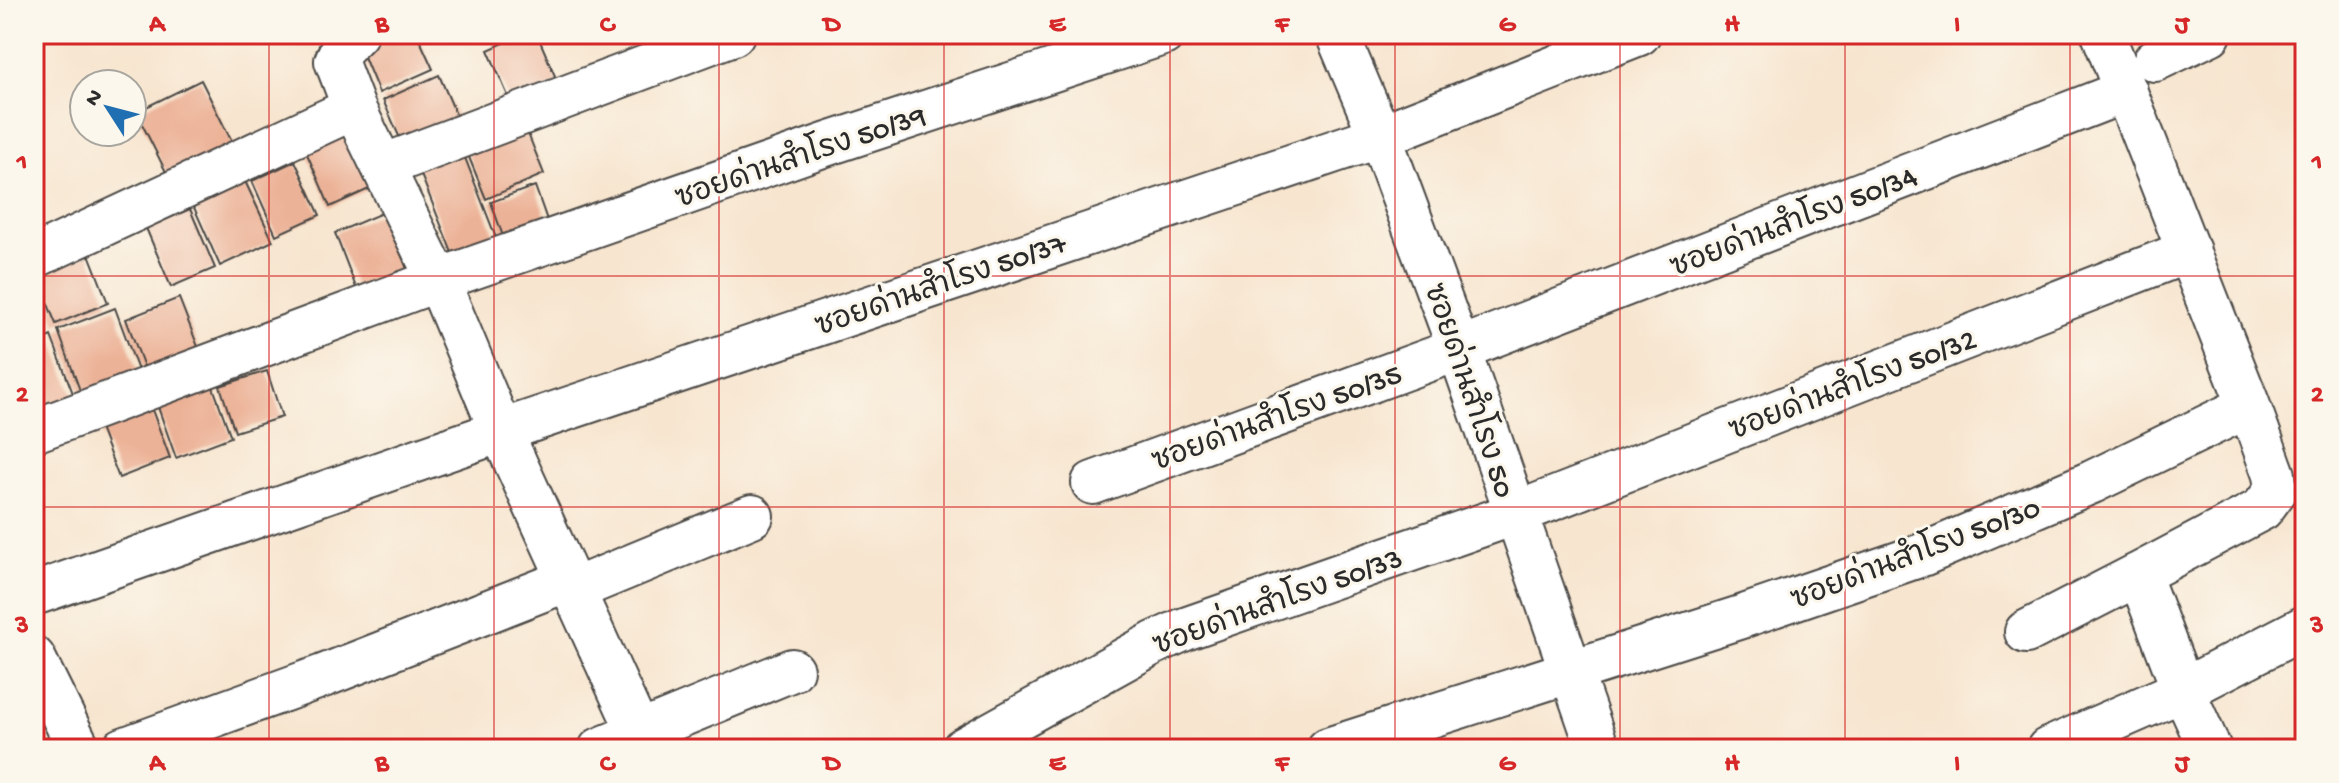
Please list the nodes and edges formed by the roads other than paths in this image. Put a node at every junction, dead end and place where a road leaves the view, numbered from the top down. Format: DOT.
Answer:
graph roads {
  1 [pos="356,34"];
  2 [pos="733,34"];
  3 [pos="1163,34"];
  4 [pos="1337,34"];
  5 [pos="1639,34"];
  6 [pos="2103,34"];
  7 [pos="2210,34"];
  8 [pos="2155,60"];
  9 [pos="2126,91"];
  10 [pos="354,108"];
  11 [pos="1380,136"];
  12 [pos="383,166"];
  13 [pos="2189,251"];
  14 [pos="34,257"];
  15 [pos="438,280"];
  16 [pos="1459,349"];
  17 [pos="2249,406"];
  18 [pos="34,431"];
  19 [pos="501,431"];
  20 [pos="1093,483"];
  21 [pos="1514,514"];
  22 [pos="752,516"];
  23 [pos="2139,574"];
  24 [pos="570,585"];
  25 [pos="34,594"];
  26 [pos="2305,627"];
  27 [pos="2026,632"];
  28 [pos="34,658"];
  29 [pos="792,670"];
  30 [pos="1570,670"];
  31 [pos="2183,690"];
  32 [pos="642,742"];
  33 [pos="79,749"];
  34 [pos="123,749"];
  35 [pos="600,749"];
  36 [pos="963,749"];
  37 [pos="1328,749"];
  38 [pos="1598,749"];
  39 [pos="2048,749"];
  40 [pos="2210,749"];
  1 -- 10 [label="street"];
  2 -- 12 [label="street"];
  3 -- 15 [label="street, ซอยด่านสำโรง 50/39"];
  4 -- 11 [label="street, ซอยด่านสำโรง 50"];
  5 -- 11 [label="street, ซอยด่านสำโรง 50/37"];
  6 -- 9 [label="street"];
  7 -- 8 [label="street"];
  9 -- 13 [label="street"];
  9 -- 16 [label="street, ซอยด่านสำโรง 50/34"];
  10 -- 12 [label="street"];
  10 -- 14 [label="street"];
  11 -- 16 [label="street, ซอยด่านสำโรง 50"];
  11 -- 19 [label="street, ซอยด่านสำโรง 50/37"];
  12 -- 15 [label="street"];
  13 -- 17 [label="street"];
  13 -- 21 [label="street, ซอยด่านสำโรง 50/32"];
  15 -- 18 [label="street, ซอยด่านสำโรง 50/39"];
  15 -- 19 [label="street"];
  16 -- 20 [label="street, ซอยด่านสำโรง 50/35"];
  16 -- 21 [label="street, ซอยด่านสำโรง 50"];
  17 -- 23 [label="street"];
  17 -- 30 [label="street, ซอยด่านสำโรง 50/30"];
  19 -- 24 [label="street"];
  19 -- 25 [label="street, ซอยด่านสำโรง 50/37"];
  21 -- 30 [label="street, ซอยด่านสำโรง 50"];
  21 -- 36 [label="street, ซอยด่านสำโรง 50/33"];
  22 -- 24 [label="street"];
  23 -- 27 [label="street"];
  23 -- 31 [label="street"];
  24 -- 32 [label="street"];
  24 -- 34 [label="street"];
  26 -- 31 [label="street"];
  28 -- 33 [label="street"];
  29 -- 32 [label="street"];
  30 -- 37 [label="street, ซอยด่านสำโรง 50/30"];
  30 -- 38 [label="street, ซอยด่านสำโรง 50"];
  31 -- 39 [label="street"];
  31 -- 40 [label="street"];
  32 -- 35 [label="street"];
}
